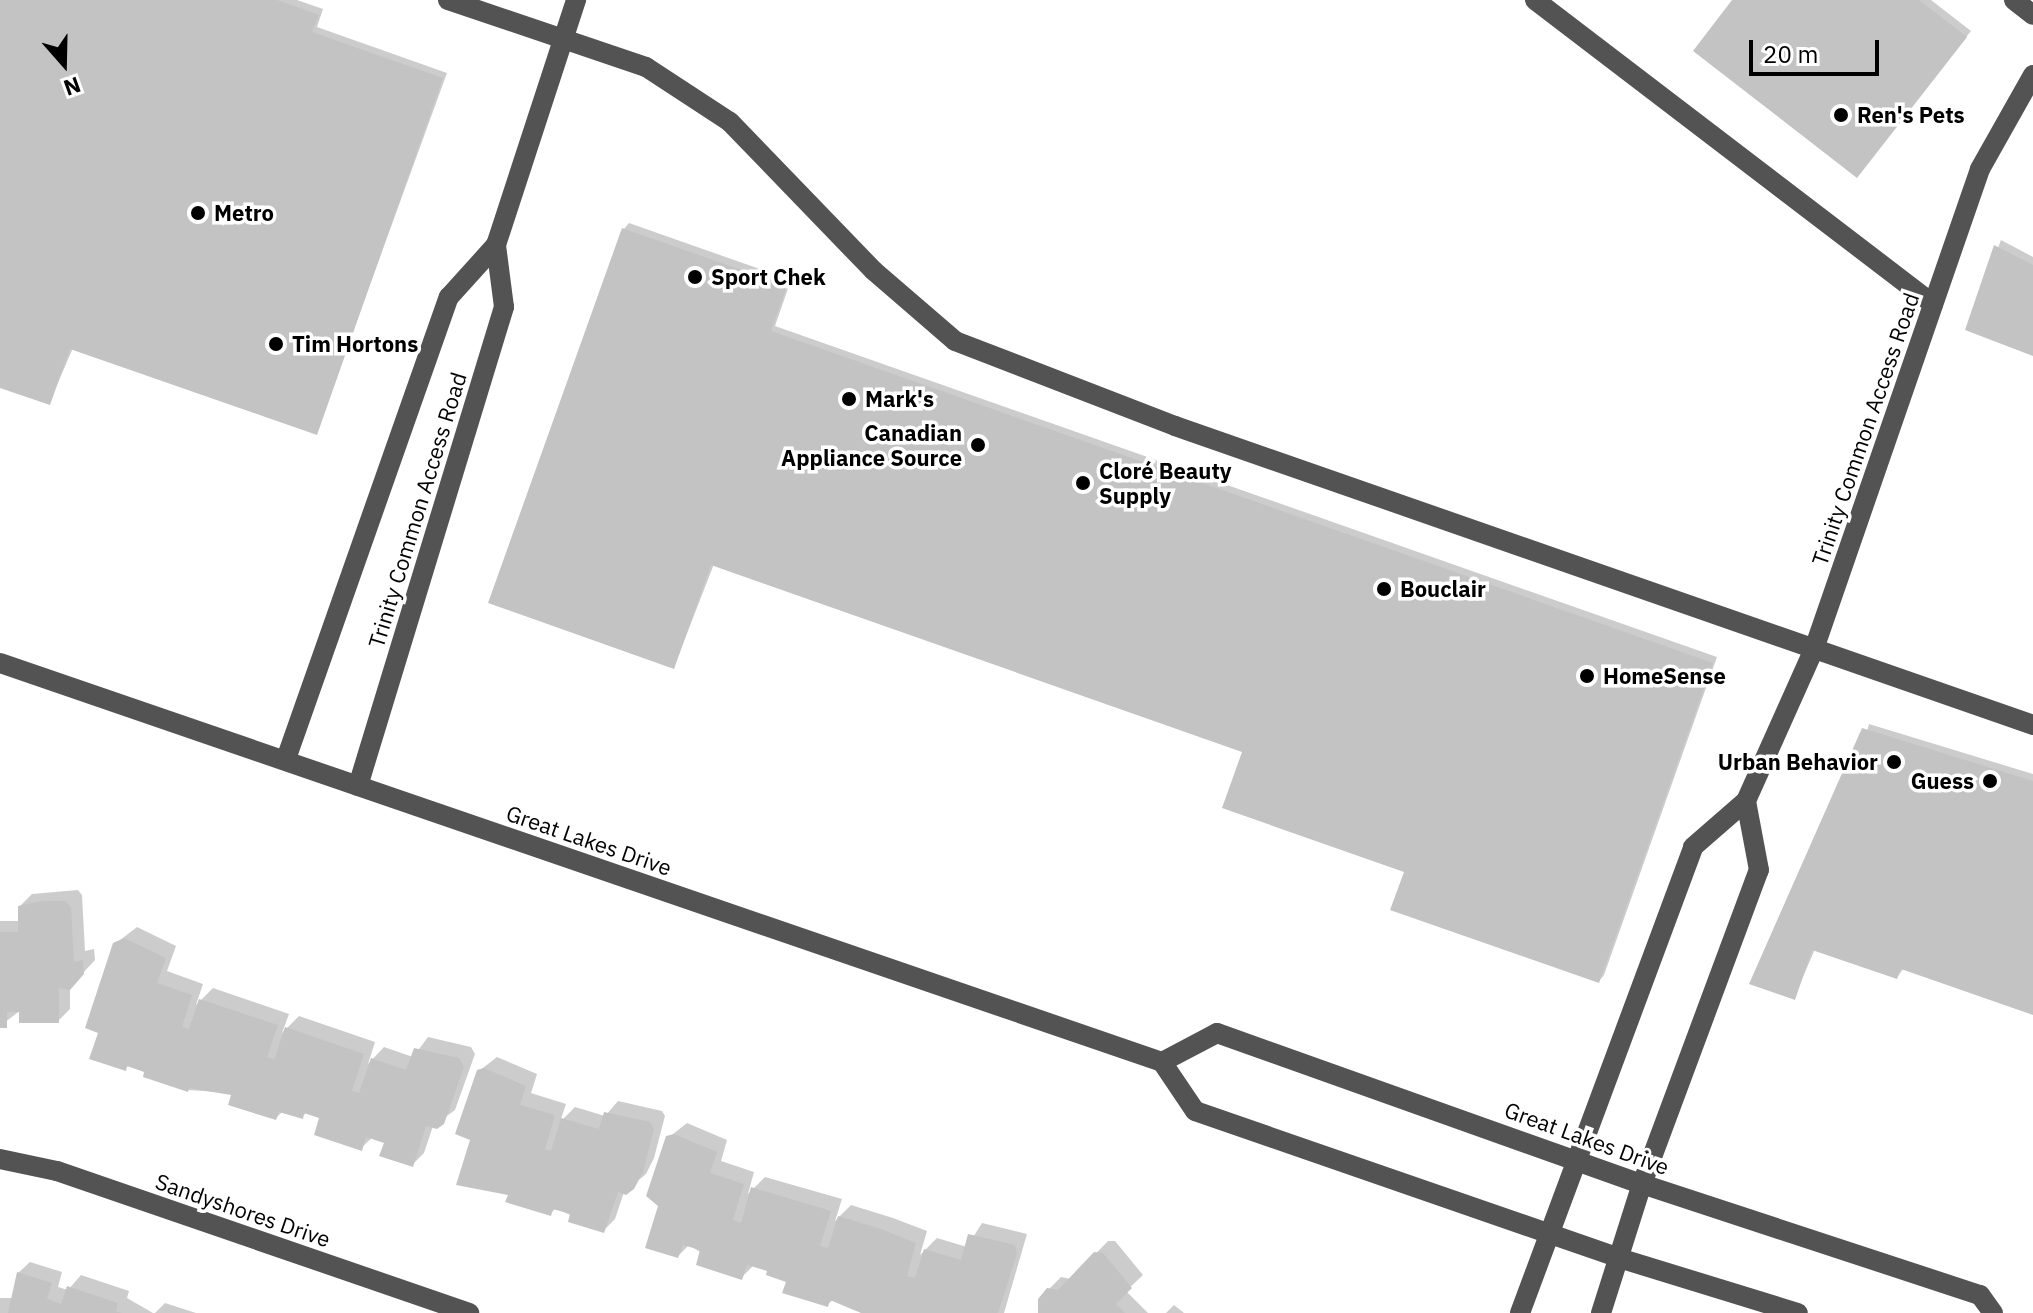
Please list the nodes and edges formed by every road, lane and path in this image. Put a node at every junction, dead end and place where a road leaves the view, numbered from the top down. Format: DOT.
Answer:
graph roads {
  1 [pos="448,0"];
  2 [pos="576,0"];
  3 [pos="1535,0"];
  4 [pos="2014,0"];
  5 [pos="2033,15"];
  6 [pos="562,38"];
  7 [pos="2033,75"];
  8 [pos="496,245"];
  9 [pos="1933,304"];
  10 [pos="1814,649"];
  11 [pos="0,663"];
  12 [pos="2033,725"];
  13 [pos="286,759"];
  14 [pos="358,786"];
  15 [pos="1746,801"];
  16 [pos="1162,1062"];
  17 [pos="0,1159"];
  18 [pos="1580,1161"];
  19 [pos="1642,1184"];
  20 [pos="1549,1234"];
  21 [pos="1619,1258"];
  22 [pos="469,1313"];
  23 [pos="1520,1313"];
  24 [pos="1601,1313"];
  25 [pos="1798,1313"];
  26 [pos="1993,1313"];
  1 -- 6 [label="street"];
  2 -- 6 [label="street, Trinity Common Access Road"];
  3 -- 9 [label="street"];
  4 -- 5 [label="street"];
  6 -- 8 [label="street, Trinity Common Access Road"];
  6 -- 10 [label="street"];
  7 -- 9 [label="street, Trinity Common Access Road"];
  8 -- 13 [label="street, Trinity Common Access Road"];
  8 -- 14 [label="street, Trinity Common Access Road"];
  9 -- 10 [label="street, Trinity Common Access Road"];
  10 -- 12 [label="street"];
  10 -- 15 [label="street, Trinity Common Access Road"];
  11 -- 13 [label="street, Great Lakes Drive"];
  13 -- 14 [label="street, Great Lakes Drive"];
  14 -- 16 [label="street, Great Lakes Drive"];
  15 -- 18 [label="street, Trinity Common Access Road"];
  15 -- 19 [label="street"];
  16 -- 18 [label="street, Great Lakes Drive"];
  16 -- 20 [label="street"];
  17 -- 22 [label="street, Sandyshores Drive"];
  18 -- 19 [label="street, Great Lakes Drive"];
  18 -- 20 [label="street, Trinity Common Access Road"];
  19 -- 21 [label="street"];
  19 -- 26 [label="street, Great Lakes Drive"];
  20 -- 21 [label="street"];
  20 -- 23 [label="street, Trinity Common Access Road"];
  21 -- 24 [label="street"];
  21 -- 25 [label="street"];
}
